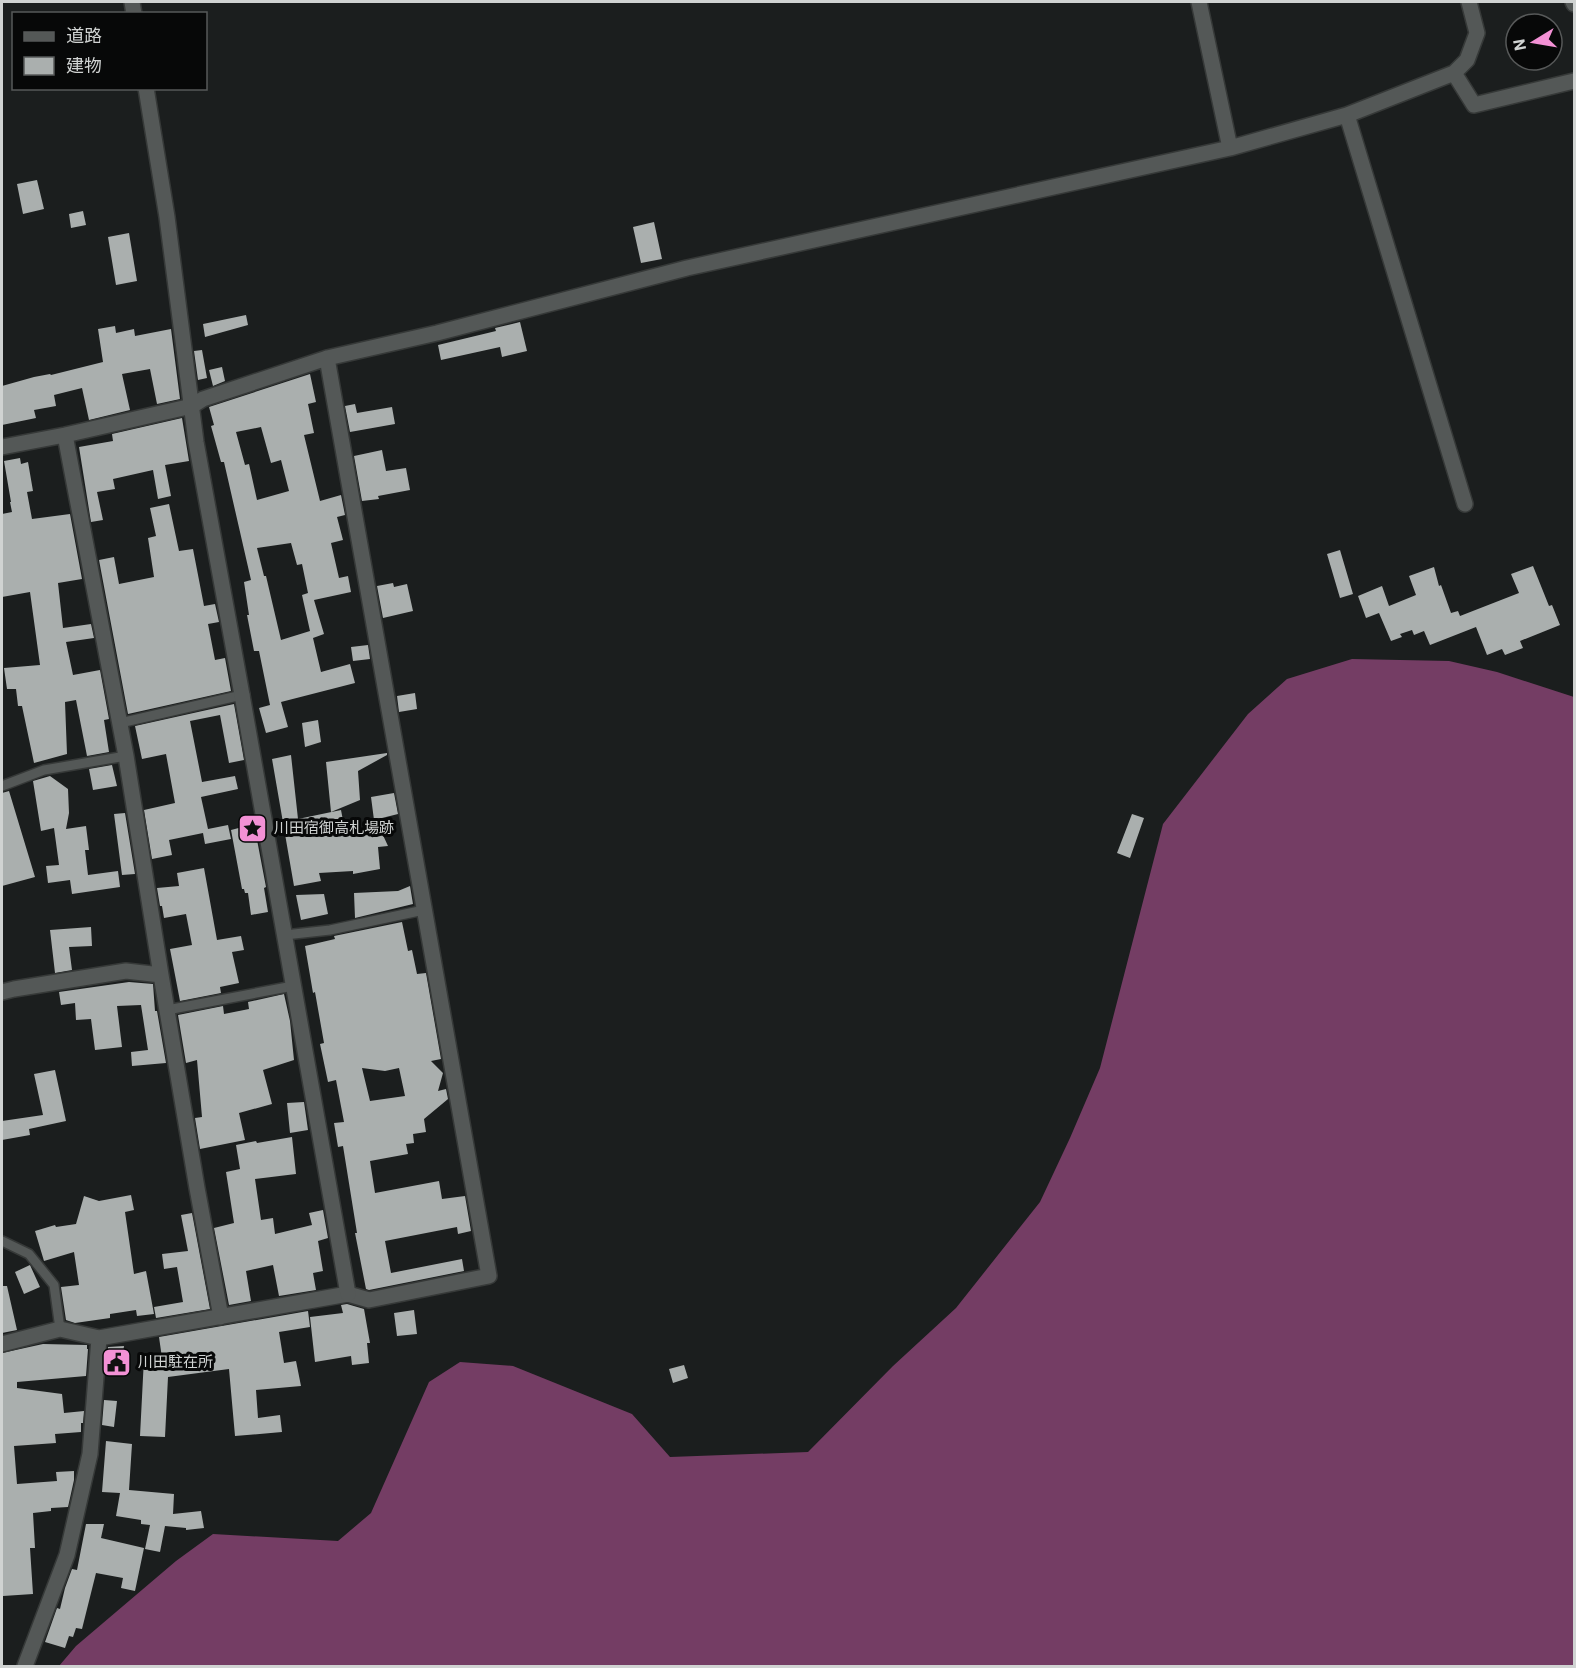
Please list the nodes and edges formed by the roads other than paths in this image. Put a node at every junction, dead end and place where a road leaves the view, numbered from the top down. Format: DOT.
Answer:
graph roads {
  1 [pos="1199,2"];
  2 [pos="1469,2"];
  3 [pos="1454,73"];
  4 [pos="1575,81"];
  5 [pos="146,90"];
  6 [pos="1347,115"];
  7 [pos="1230,148"];
  8 [pos="327,358"];
  9 [pos="192,406"];
  10 [pos="65,435"];
  11 [pos="2,447"];
  12 [pos="1465,504"];
  13 [pos="242,695"];
  14 [pos="120,723"];
  15 [pos="126,756"];
  16 [pos="2,786"];
  17 [pos="424,910"];
  18 [pos="285,935"];
  19 [pos="161,975"];
  20 [pos="293,986"];
  21 [pos="2,992"];
  22 [pos="167,1010"];
  23 [pos="2,1241"];
  24 [pos="348,1294"];
  25 [pos="221,1317"];
  26 [pos="60,1329"];
  27 [pos="99,1338"];
  28 [pos="2,1344"];
  29 [pos="25,1666"];
  1 -- 7 [label="street"];
  2 -- 3 [label="street"];
  3 -- 4 [label="street"];
  3 -- 6 [label="street"];
  5 -- 9 [label="street"];
  6 -- 7 [label="street"];
  6 -- 12 [label="street"];
  7 -- 8 [label="street"];
  8 -- 9 [label="street"];
  8 -- 17 [label="street"];
  9 -- 10 [label="street"];
  9 -- 13 [label="street"];
  10 -- 11 [label="street"];
  10 -- 14 [label="street"];
  13 -- 14 [label="lane"];
  13 -- 18 [label="street"];
  14 -- 15 [label="street"];
  15 -- 16 [label="lane"];
  15 -- 19 [label="street"];
  17 -- 18 [label="lane"];
  17 -- 24 [label="street"];
  18 -- 20 [label="street"];
  19 -- 21 [label="street"];
  19 -- 22 [label="street"];
  20 -- 22 [label="lane"];
  20 -- 24 [label="street"];
  22 -- 25 [label="street"];
  23 -- 26 [label="lane"];
  24 -- 25 [label="street"];
  25 -- 27 [label="street"];
  26 -- 27 [label="street"];
  26 -- 28 [label="street"];
  27 -- 29 [label="street"];
}
